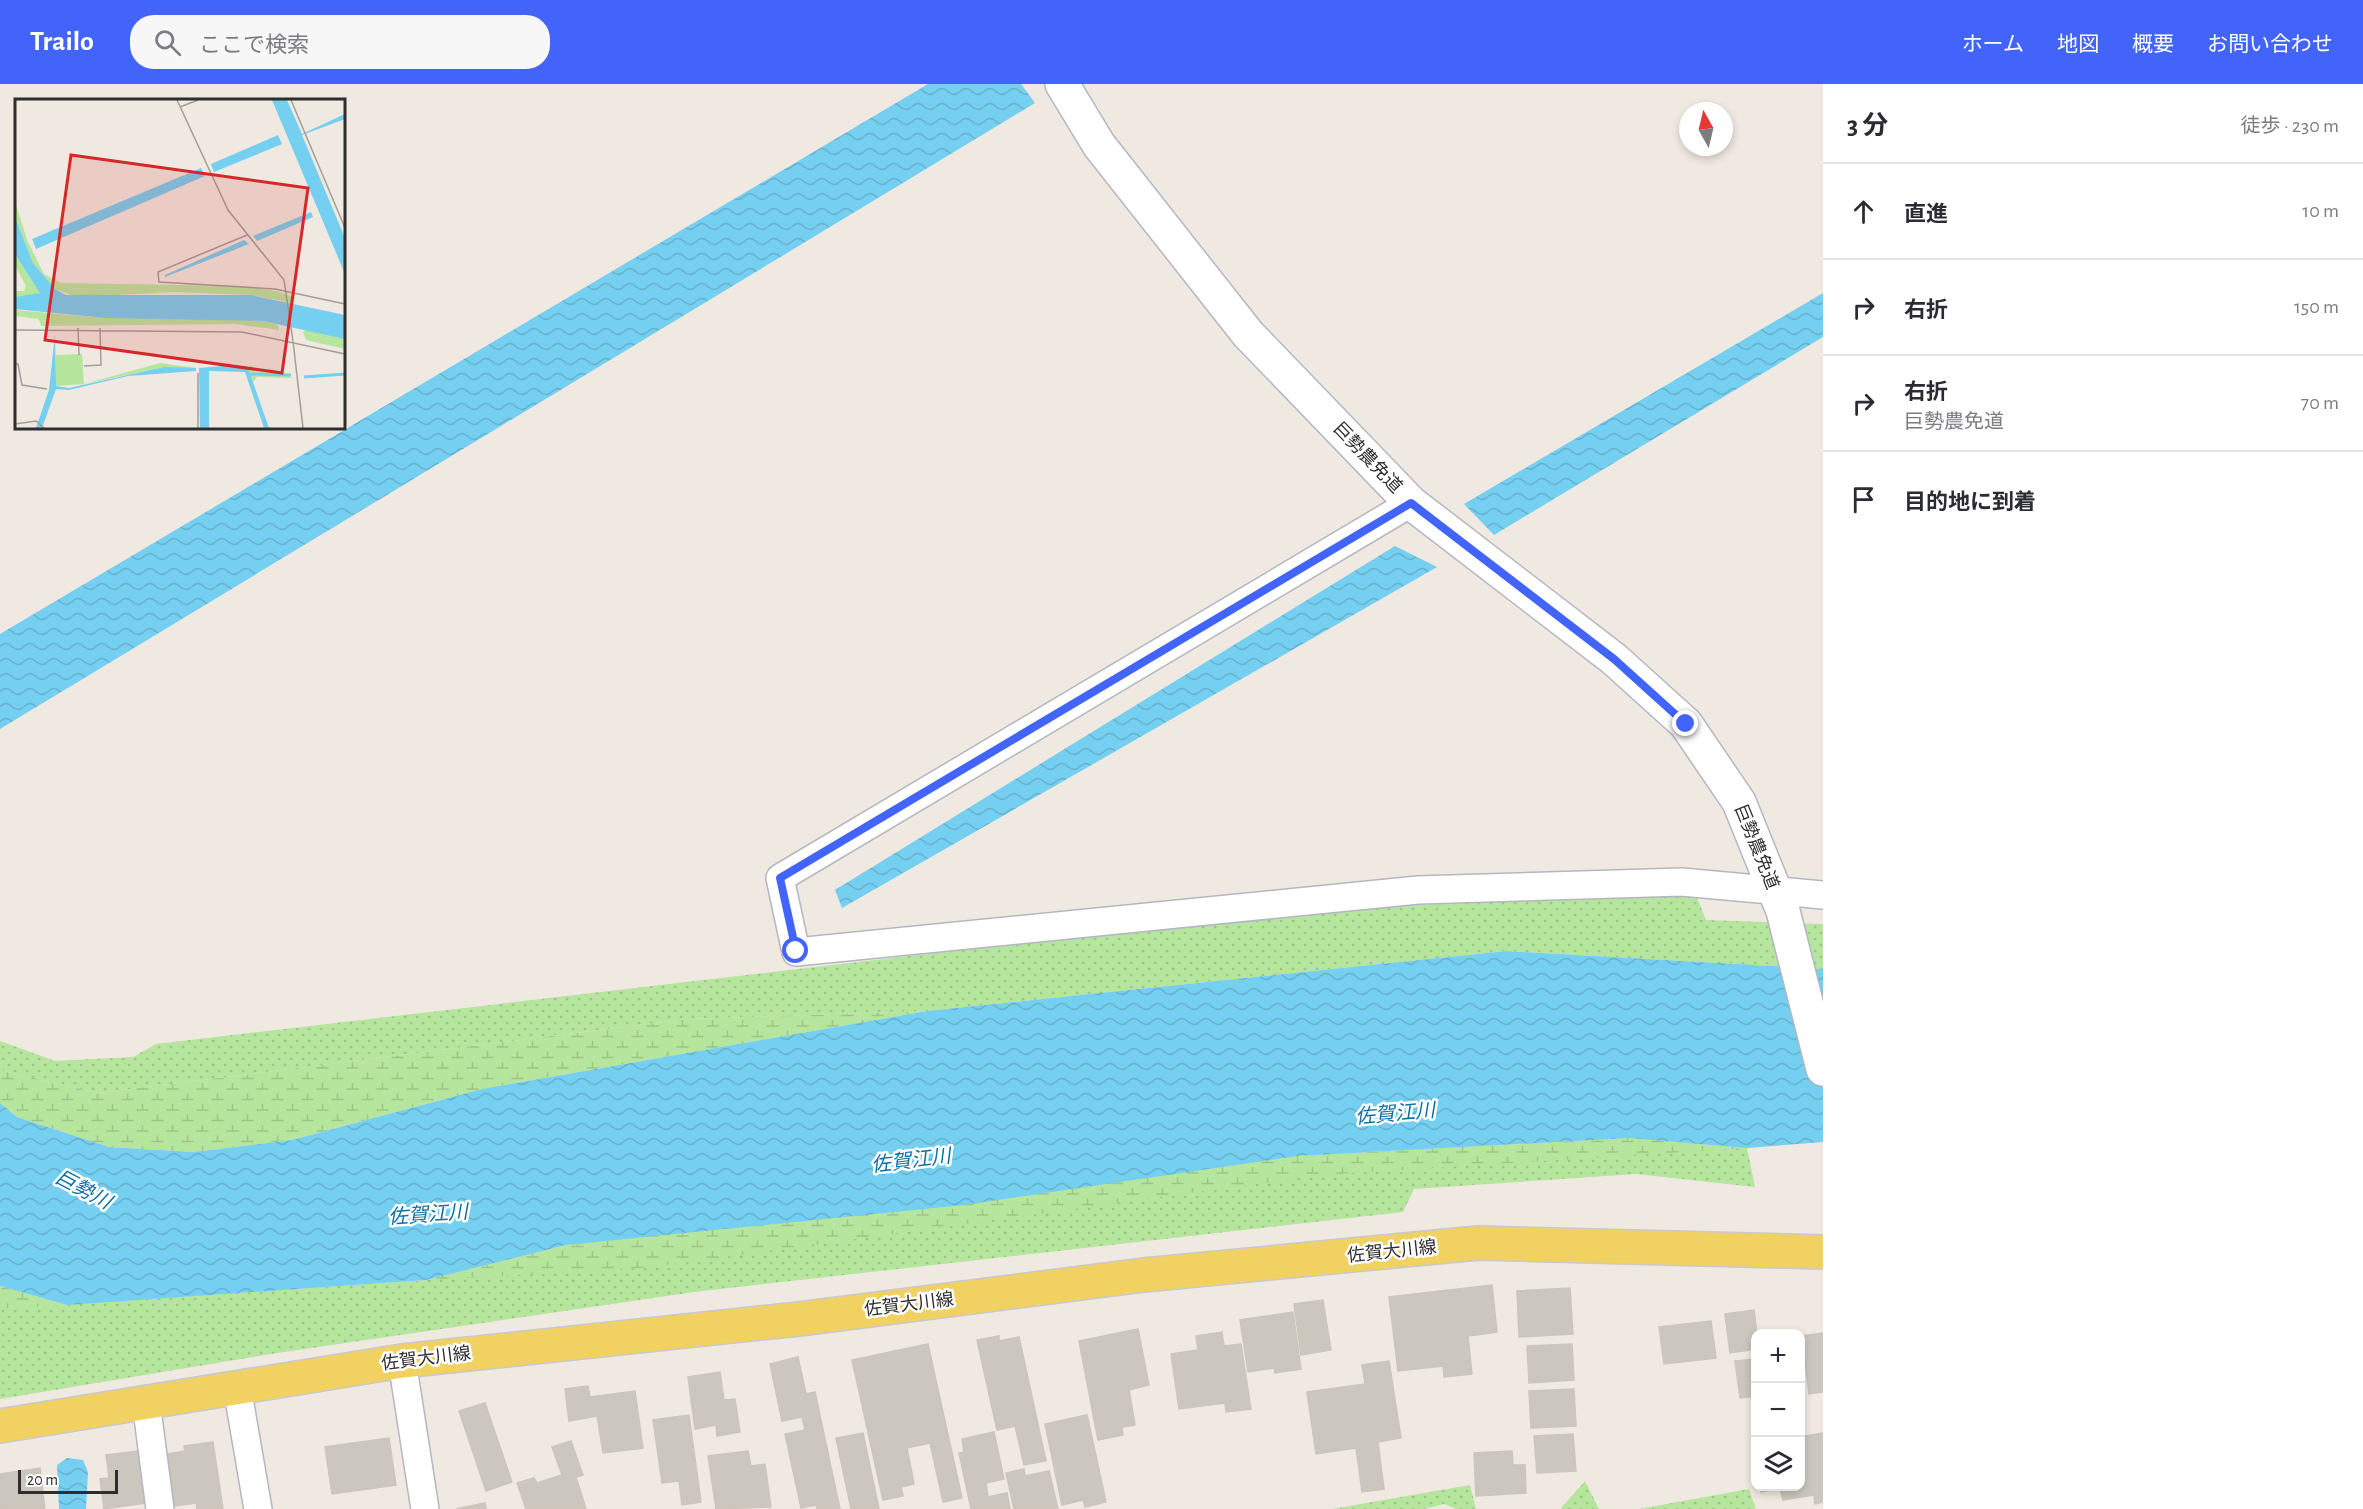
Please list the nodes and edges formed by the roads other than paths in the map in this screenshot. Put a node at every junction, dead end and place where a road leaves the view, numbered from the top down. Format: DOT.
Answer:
graph roads {
  1 [pos="1062,84"];
  2 [pos="1411,503"];
  3 [pos="1823,895"];
  4 [pos="1778,901"];
  5 [pos="1823,1069"];
  6 [pos="1823,1252"];
  7 [pos="402,1361"];
  8 [pos="237,1387"];
  9 [pos="146,1402"];
  10 [pos="0,1426"];
  11 [pos="160,1509"];
  12 [pos="258,1509"];
  13 [pos="425,1509"];
  1 -- 2 [label="street, 巨勢農免道"];
  2 -- 4 [label="street, 巨勢農免道"];
  2 -- 4 [label="street"];
  3 -- 4 [label="street"];
  4 -- 5 [label="street, 巨勢農免道"];
  6 -- 7 [label="main road, 佐賀大川線"];
  7 -- 8 [label="main road, 佐賀大川線"];
  7 -- 13 [label="street"];
  8 -- 9 [label="main road, 佐賀大川線"];
  8 -- 12 [label="street"];
  9 -- 10 [label="main road, 佐賀大川線"];
  9 -- 11 [label="street"];
}
